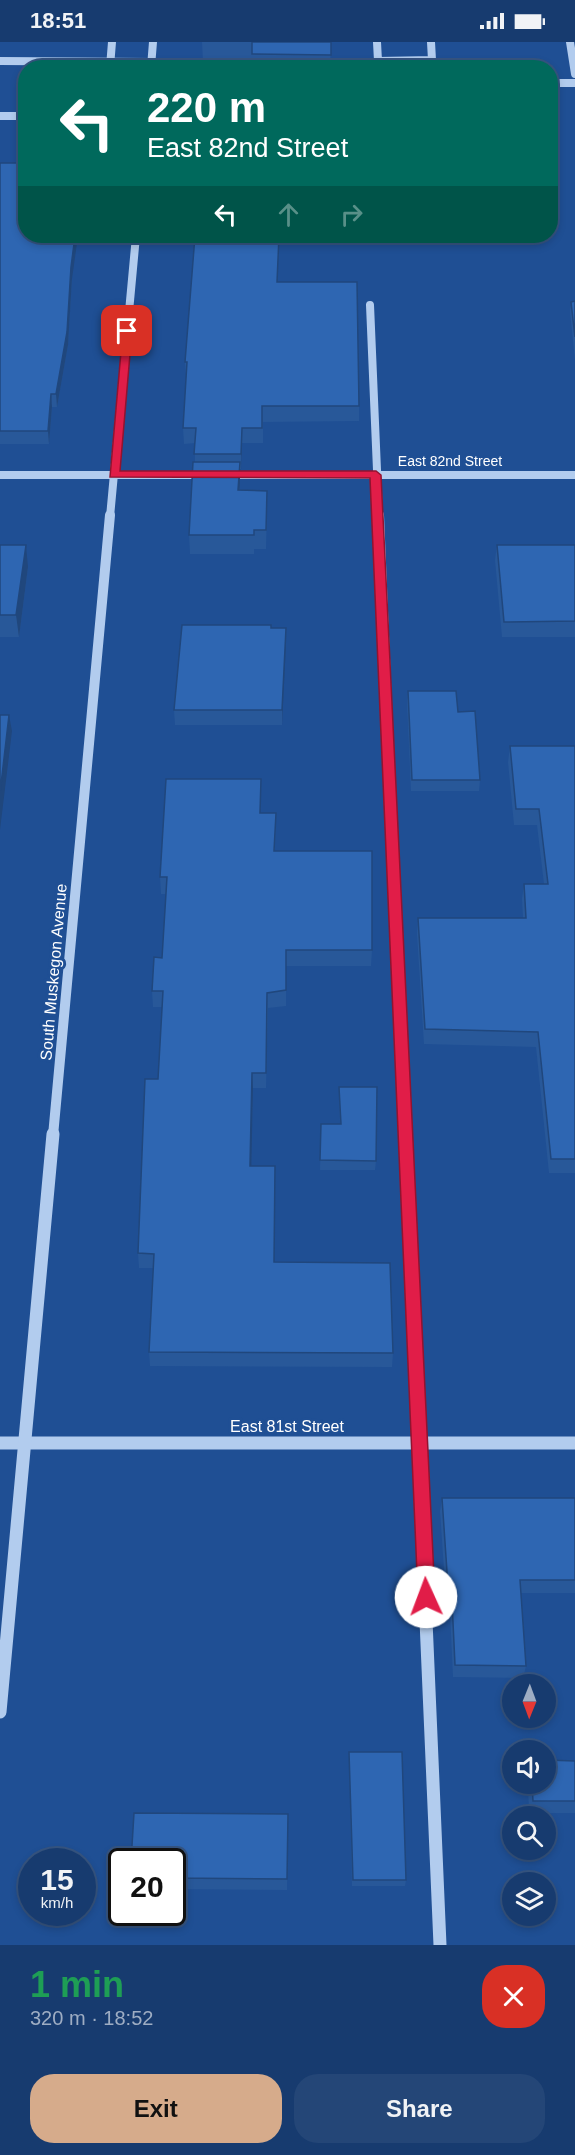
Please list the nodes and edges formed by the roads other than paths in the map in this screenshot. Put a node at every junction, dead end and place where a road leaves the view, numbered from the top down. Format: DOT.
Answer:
graph roads {
  1 [pos="112,42"];
  2 [pos="153,42"];
  3 [pos="377,42"];
  4 [pos="431,42"];
  5 [pos="570,42"];
  6 [pos="110,60"];
  7 [pos="151,60"];
  8 [pos="378,60"];
  9 [pos="432,60"];
  10 [pos="0,61"];
  11 [pos="18,62"];
  12 [pos="575,74"];
  13 [pos="558,83"];
  14 [pos="575,83"];
  15 [pos="0,116"];
  16 [pos="18,116"];
  17 [pos="135,243"];
  18 [pos="370,305"];
  19 [pos="0,475"];
  20 [pos="114,475"];
  21 [pos="376,475"];
  22 [pos="575,475"];
  23 [pos="24,1442"];
  24 [pos="0,1443"];
  25 [pos="420,1443"];
  26 [pos="575,1443"];
  27 [pos="0,1712"];
  28 [pos="440,1945"];
  1 -- 6 [label="street"];
  2 -- 7 [label="street"];
  3 -- 8 [label="street"];
  4 -- 9 [label="street"];
  5 -- 12 [label="street"];
  10 -- 11 [label="street"];
  13 -- 14 [label="street"];
  15 -- 16 [label="street"];
  17 -- 20 [label="street, South Muskegon Avenue"];
  18 -- 21 [label="street"];
  19 -- 20 [label="street, East 82nd Street"];
  20 -- 21 [label="street, East 82nd Street"];
  20 -- 23 [label="street, South Muskegon Avenue"];
  21 -- 22 [label="street, East 82nd Street"];
  21 -- 25 [label="street"];
  23 -- 24 [label="street, East 81st Street"];
  23 -- 25 [label="street, East 81st Street"];
  23 -- 27 [label="street, South Muskegon Avenue"];
  25 -- 26 [label="street, East 81st Street"];
  25 -- 28 [label="street"];
}
